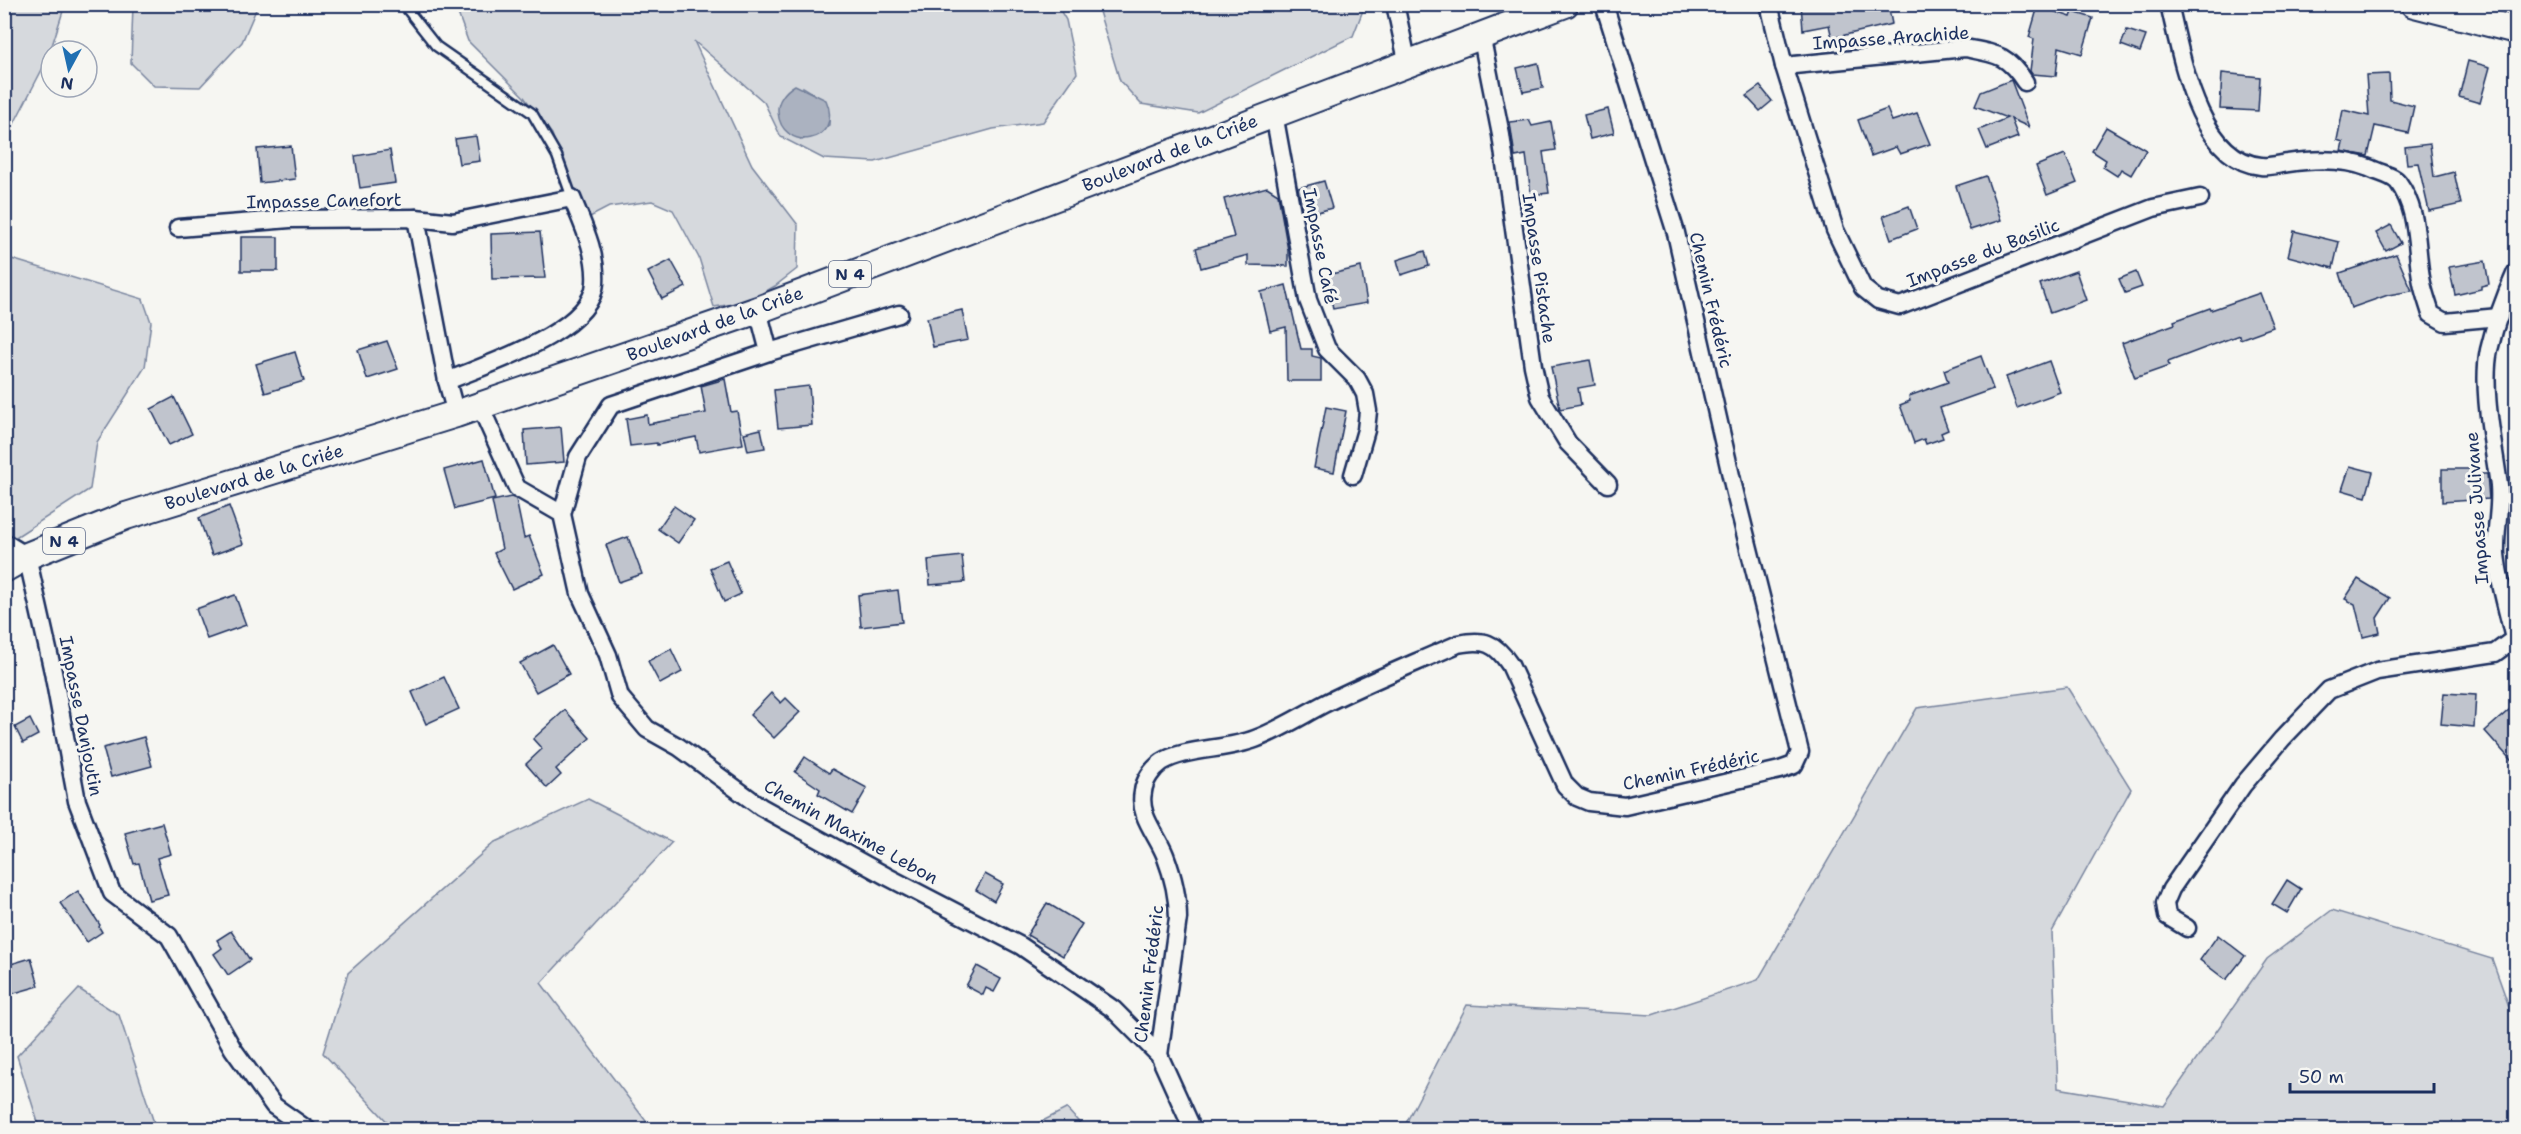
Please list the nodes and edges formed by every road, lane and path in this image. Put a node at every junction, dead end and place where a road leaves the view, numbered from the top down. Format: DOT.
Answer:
graph roads {
  1 [pos="403,4"];
  2 [pos="1395,4"];
  3 [pos="1564,4"];
  4 [pos="1604,4"];
  5 [pos="1769,4"];
  6 [pos="2169,4"];
  7 [pos="2414,4"];
  8 [pos="2517,30"];
  9 [pos="1481,34"];
  10 [pos="1408,65"];
  11 [pos="1784,66"];
  12 [pos="2025,82"];
  13 [pos="1274,114"];
  14 [pos="572,198"];
  15 [pos="2200,198"];
  16 [pos="416,218"];
  17 [pos="178,228"];
  18 [pos="2517,272"];
  19 [pos="758,310"];
  20 [pos="899,314"];
  21 [pos="2499,317"];
  22 [pos="769,352"];
  23 [pos="447,381"];
  24 [pos="480,406"];
  25 [pos="456,414"];
  26 [pos="1353,475"];
  27 [pos="1608,484"];
  28 [pos="562,514"];
  29 [pos="4,542"];
  30 [pos="27,556"];
  31 [pos="4,569"];
  32 [pos="2516,642"];
  33 [pos="2187,928"];
  34 [pos="1159,1055"];
  35 [pos="308,1130"];
  36 [pos="1193,1130"];
  1 -- 14 [label="lane"];
  2 -- 10 [label="street"];
  3 -- 9 [label="main road, Boulevard de la Criée / N 4"];
  4 -- 34 [label="street, Chemin Frédéric"];
  5 -- 11 [label="street, Impasse du Basilic"];
  6 -- 21 [label="street"];
  7 -- 8 [label="main road"];
  9 -- 10 [label="main road, Boulevard de la Criée / N 4"];
  9 -- 27 [label="street, Impasse Pistache"];
  10 -- 13 [label="main road, Boulevard de la Criée / N 4"];
  11 -- 12 [label="street, Impasse Arachide"];
  11 -- 15 [label="street, Impasse du Basilic"];
  13 -- 19 [label="main road, Boulevard de la Criée / N 4"];
  13 -- 26 [label="street, Impasse Café"];
  14 -- 16 [label="street"];
  14 -- 23 [label="street"];
  16 -- 17 [label="street, Impasse Canefort"];
  16 -- 23 [label="street, Impasse Canefort"];
  18 -- 21 [label="street, Impasse Julivane"];
  19 -- 22 [label="street"];
  19 -- 24 [label="main road, Boulevard de la Criée / N 4"];
  20 -- 22 [label="street"];
  21 -- 32 [label="street, Impasse Julivane"];
  22 -- 28 [label="street"];
  23 -- 25 [label="street, Impasse Canefort"];
  24 -- 25 [label="main road, Boulevard de la Criée / N 4"];
  24 -- 28 [label="street"];
  25 -- 30 [label="main road, Boulevard de la Criée / N 4"];
  28 -- 34 [label="street, Chemin Maxime Lebon"];
  29 -- 30 [label="street"];
  30 -- 31 [label="main road, N 4"];
  30 -- 35 [label="street, Impasse Danjoutin"];
  32 -- 33 [label="street, Impasse Julivane"];
  34 -- 36 [label="street, Chemin Maxime Lebon"];
}
